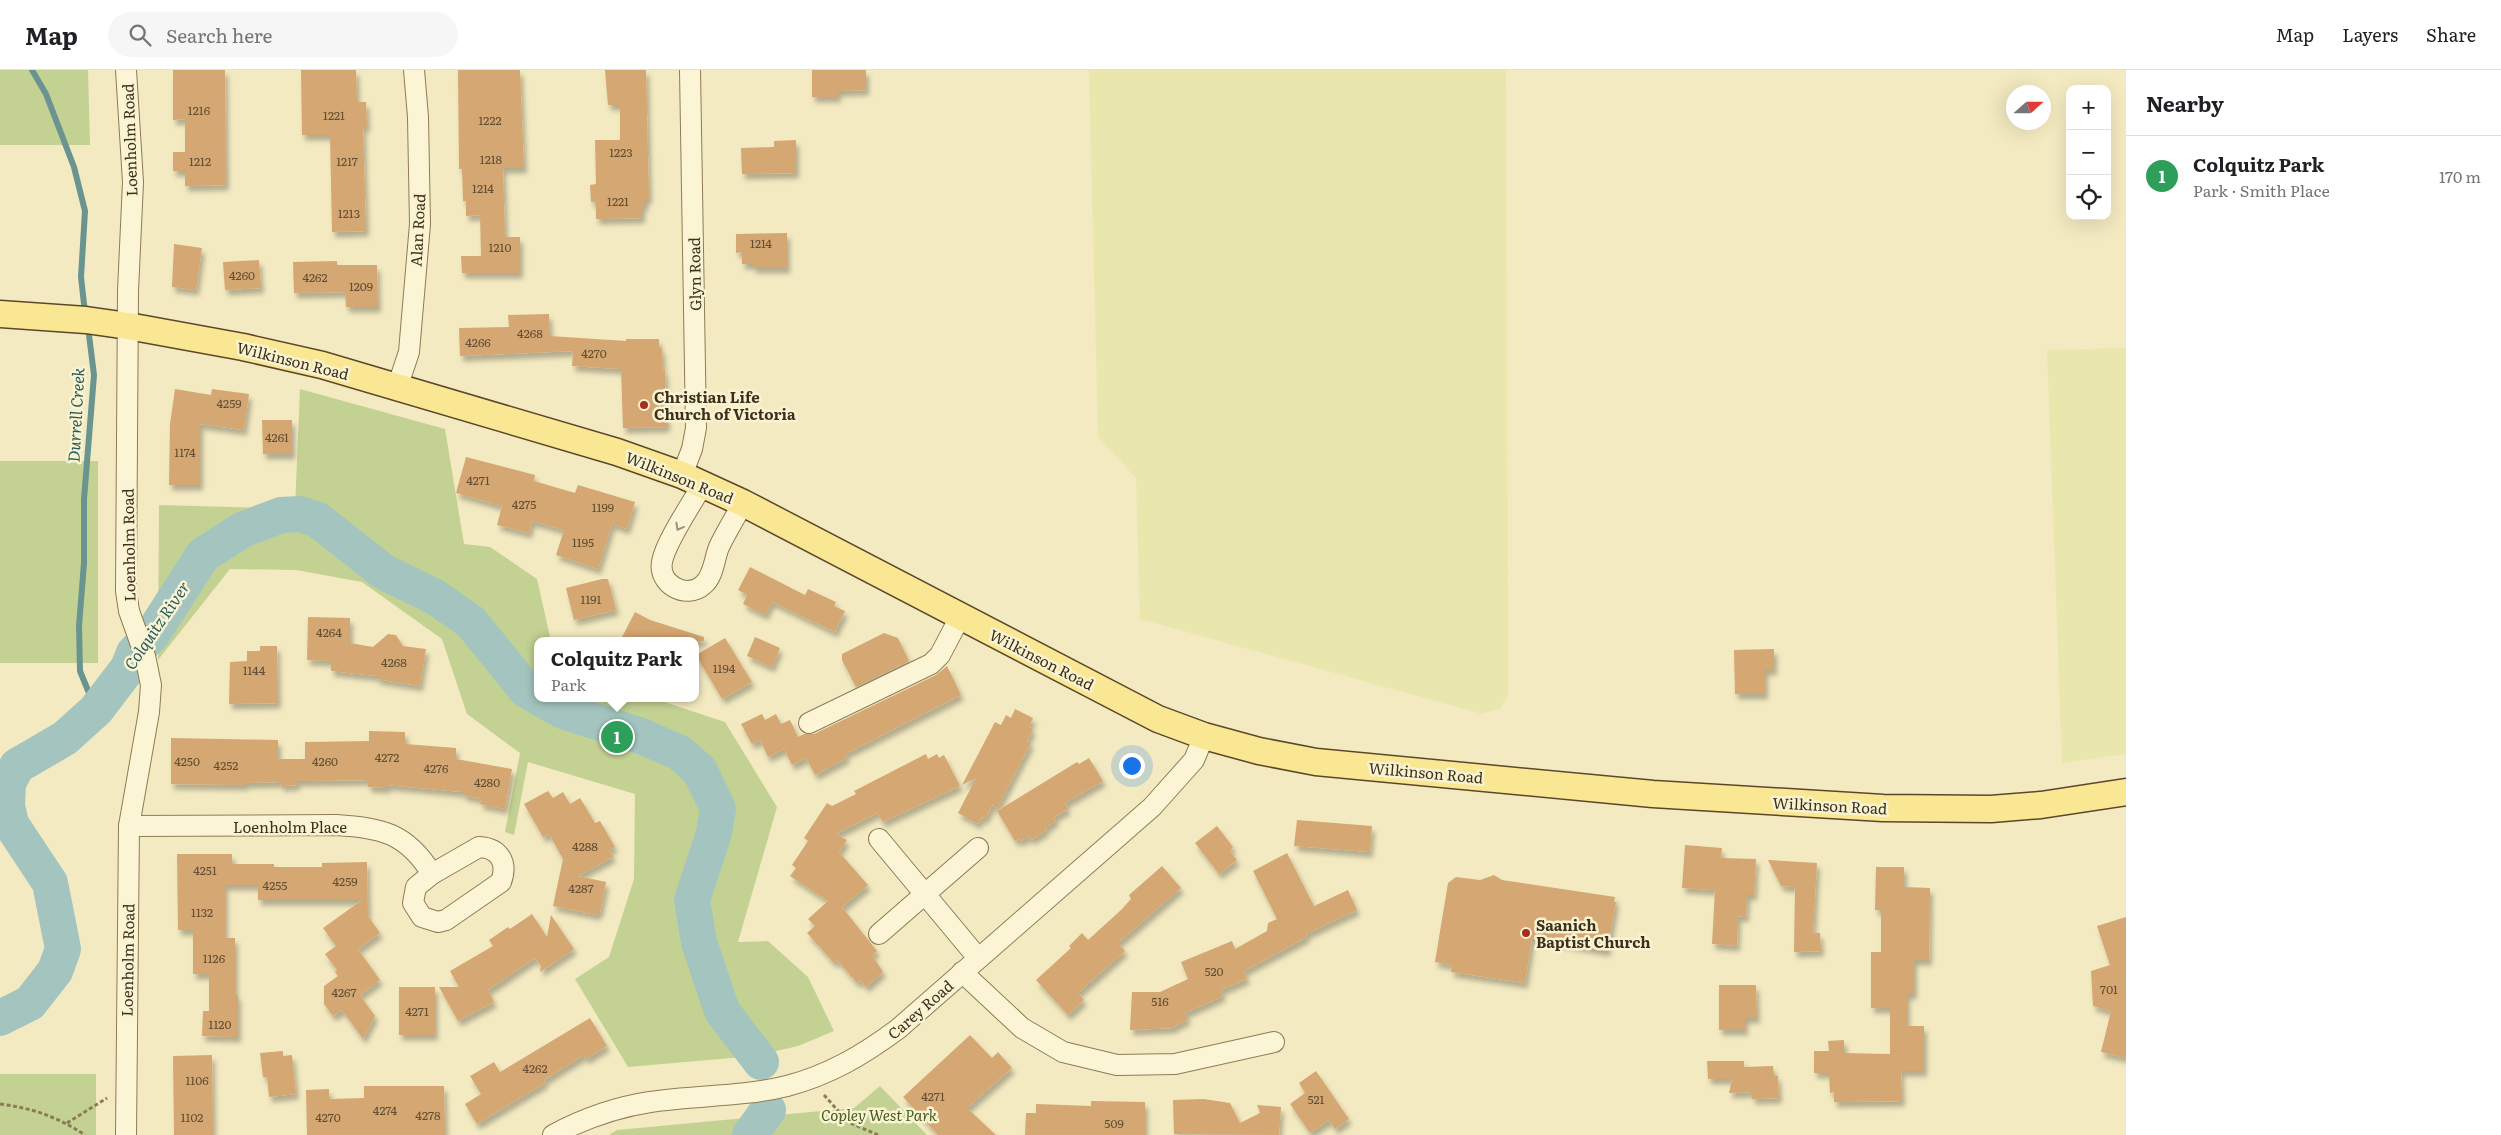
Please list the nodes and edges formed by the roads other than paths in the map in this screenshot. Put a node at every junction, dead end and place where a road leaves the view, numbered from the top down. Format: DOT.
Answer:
graph roads {
  1 [pos="126,70"];
  2 [pos="414,70"];
  3 [pos="690,70"];
  4 [pos="0,314"];
  5 [pos="128,326"];
  6 [pos="397,388"];
  7 [pos="692,480"];
  8 [pos="743,503"];
  9 [pos="960,617"];
  10 [pos="809,723"];
  11 [pos="1204,736"];
  12 [pos="2126,792"];
  13 [pos="129,826"];
  14 [pos="879,839"];
  15 [pos="978,848"];
  16 [pos="432,874"];
  17 [pos="926,893"];
  18 [pos="879,934"];
  19 [pos="978,958"];
  20 [pos="962,972"];
  21 [pos="1274,1042"];
  22 [pos="126,1135"];
  23 [pos="553,1135"];
  1 -- 5 [label="street, Loenholm Road"];
  2 -- 6 [label="street, Alan Road"];
  3 -- 7 [label="street, Glyn Road"];
  4 -- 5 [label="main road, Wilkinson Road"];
  5 -- 6 [label="main road, Wilkinson Road"];
  5 -- 13 [label="street, Loenholm Road"];
  6 -- 7 [label="main road, Wilkinson Road"];
  7 -- 8 [label="main road, Wilkinson Road"];
  7 -- 8 [label="street, Glyn Road, one-way"];
  8 -- 9 [label="main road, Wilkinson Road"];
  9 -- 10 [label="street"];
  9 -- 11 [label="main road, Wilkinson Road"];
  11 -- 12 [label="main road, Wilkinson Road"];
  11 -- 19 [label="street, Carey Road"];
  13 -- 16 [label="street, Loenholm Place"];
  13 -- 22 [label="street, Loenholm Road"];
  14 -- 17 [label="street"];
  15 -- 17 [label="street"];
  16 -- 16 [label="street"];
  17 -- 18 [label="street"];
  17 -- 19 [label="street"];
  19 -- 20 [label="street, Carey Road"];
  20 -- 21 [label="street"];
  20 -- 23 [label="street, Carey Road"];
}
